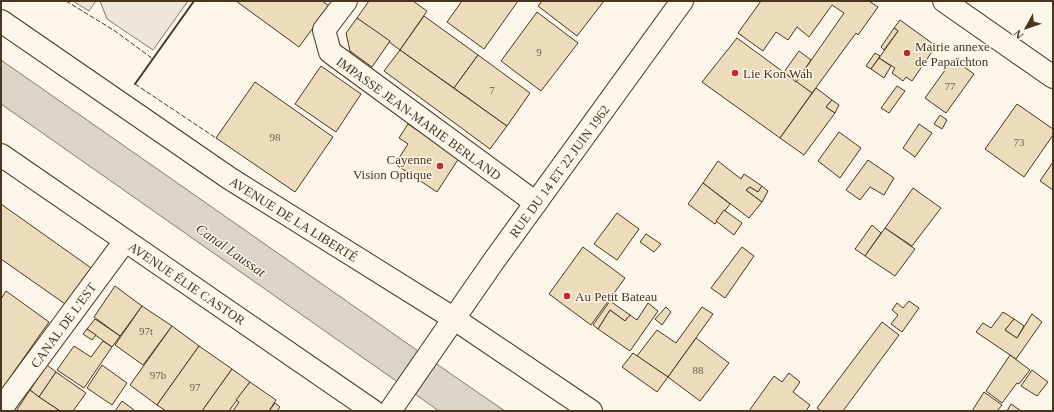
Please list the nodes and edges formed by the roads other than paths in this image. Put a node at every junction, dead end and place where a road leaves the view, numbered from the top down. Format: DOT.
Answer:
graph roads {
  1 [pos="346,1"];
  2 [pos="682,1"];
  3 [pos="944,1"];
  4 [pos="1,21"];
  5 [pos="1053,77"];
  6 [pos="1,156"];
  7 [pos="536,203"];
  8 [pos="125,241"];
  9 [pos="453,318"];
  10 [pos="396,403"];
  11 [pos="1,409"];
  12 [pos="373,411"];
  13 [pos="591,411"];
  1 -- 7 [label="street, IMPASSE JEAN-MARIE BERLAND"];
  2 -- 7 [label="street, RUE DU 14 ET 22 JUIN 1962"];
  3 -- 5 [label="street"];
  4 -- 9 [label="street, AVENUE DE LA LIBERTÉ"];
  6 -- 8 [label="street, AVENUE ÉLIE CASTOR"];
  7 -- 9 [label="street, RUE DU 14 ET 22 JUIN 1962"];
  8 -- 11 [label="street, CANAL DE L'EST"];
  8 -- 12 [label="street, AVENUE ÉLIE CASTOR"];
  9 -- 10 [label="street, RUE DU 14 ET 22 JUIN 1962"];
  9 -- 13 [label="street, AVENUE DE LA LIBERTÉ"];
}
